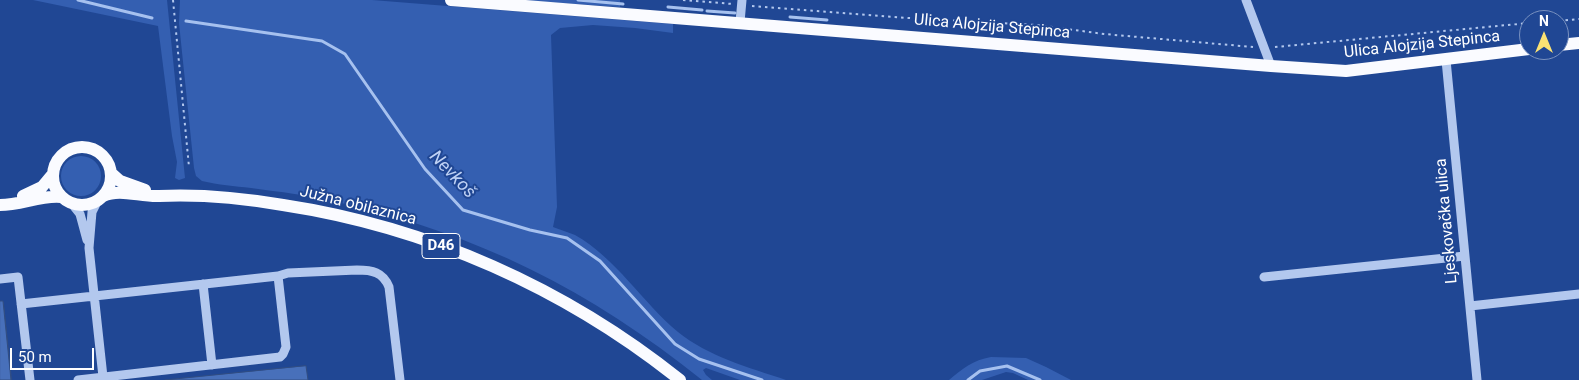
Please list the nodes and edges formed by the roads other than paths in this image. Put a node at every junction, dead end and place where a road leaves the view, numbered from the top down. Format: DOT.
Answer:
graph roads {
  1 [pos="451,0"];
  2 [pos="1246,0"];
  3 [pos="741,3"];
  4 [pos="740,22"];
  5 [pos="1519,50"];
  6 [pos="1446,60"];
  7 [pos="1271,66"];
  8 [pos="111,173"];
  9 [pos="52,174"];
  10 [pos="172,195"];
  11 [pos="61,197"];
  12 [pos="100,198"];
  13 [pos="0,204"];
  14 [pos="72,204"];
  15 [pos="89,248"];
  16 [pos="1465,256"];
  17 [pos="278,276"];
  18 [pos="1264,277"];
  19 [pos="0,279"];
  20 [pos="203,284"];
  21 [pos="1579,294"];
  22 [pos="94,295"];
  23 [pos="21,304"];
  24 [pos="1470,306"];
  25 [pos="212,365"];
  26 [pos="103,377"];
  27 [pos="30,380"];
  28 [pos="78,380"];
  29 [pos="400,380"];
  30 [pos="680,380"];
  31 [pos="1477,380"];
  1 -- 4 [label="main road, Ulica Alojzija Stepinca"];
  2 -- 7 [label="street"];
  3 -- 4 [label="street"];
  4 -- 7 [label="main road, Ulica Alojzija Stepinca"];
  5 -- 6 [label="main road, Ulica Alojzija Stepinca"];
  6 -- 7 [label="main road, Ulica Alojzija Stepinca"];
  6 -- 16 [label="street, Ljeskovačka ulica"];
  8 -- 9 [label="main road, D46"];
  8 -- 10 [label="main road, Južna obilaznica / D46"];
  8 -- 12 [label="main road"];
  9 -- 11 [label="main road"];
  9 -- 13 [label="main road, D46"];
  10 -- 12 [label="main road, Južna obilaznica / D46"];
  10 -- 30 [label="main road, Južna obilaznica / D46"];
  11 -- 13 [label="main road, D46"];
  11 -- 14 [label="main road"];
  12 -- 14 [label="main road, D46"];
  12 -- 15 [label="street"];
  14 -- 15 [label="street"];
  15 -- 22 [label="street"];
  16 -- 18 [label="street"];
  16 -- 24 [label="street, Ljeskovačka ulica"];
  17 -- 20 [label="street"];
  17 -- 25 [label="street"];
  17 -- 29 [label="street"];
  19 -- 23 [label="street"];
  20 -- 22 [label="street"];
  20 -- 25 [label="street"];
  21 -- 24 [label="street"];
  22 -- 23 [label="street"];
  22 -- 26 [label="street"];
  23 -- 27 [label="street"];
  24 -- 31 [label="street, Ljeskovačka ulica"];
  25 -- 26 [label="street"];
  26 -- 28 [label="street"];
}
